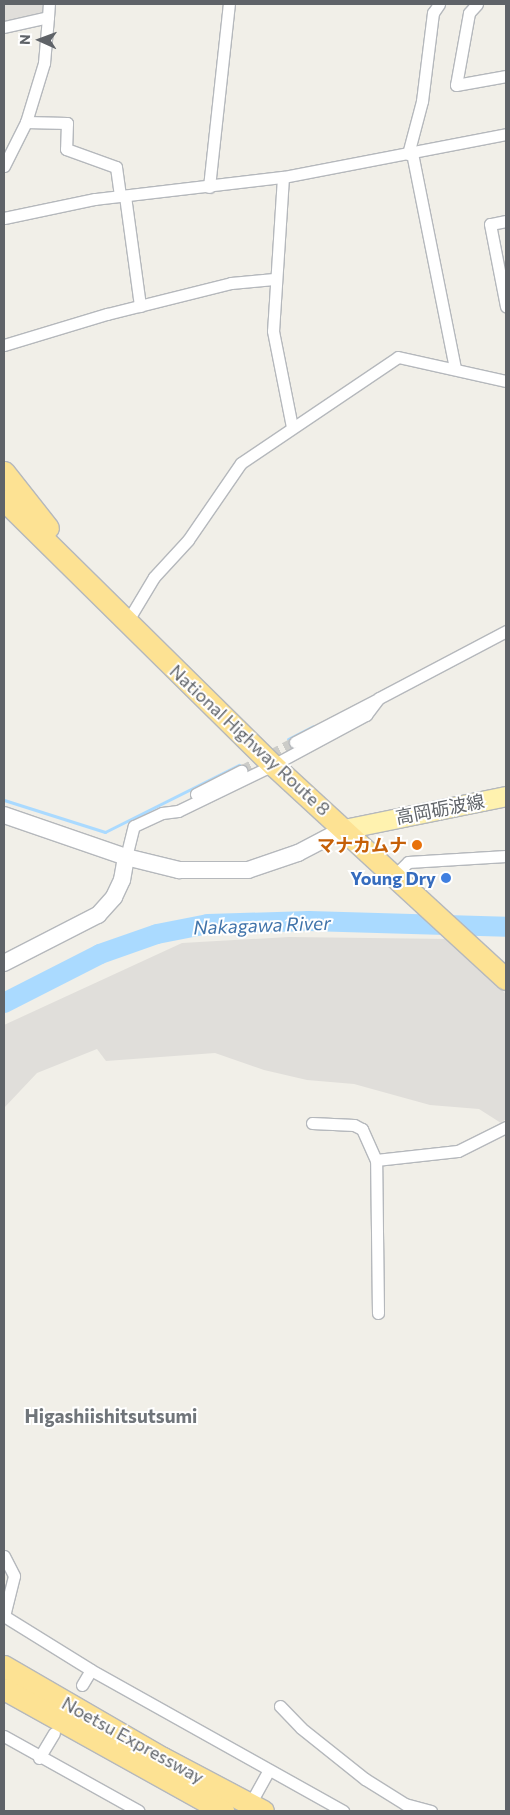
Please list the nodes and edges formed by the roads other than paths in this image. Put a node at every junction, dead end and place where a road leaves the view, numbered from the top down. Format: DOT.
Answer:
graph roads {
  1 [pos="49,4"];
  2 [pos="229,4"];
  3 [pos="439,4"];
  4 [pos="477,4"];
  5 [pos="48,17"];
  6 [pos="4,27"];
  7 [pos="506,76"];
  8 [pos="26,122"];
  9 [pos="506,134"];
  10 [pos="410,154"];
  11 [pos="4,166"];
  12 [pos="283,177"];
  13 [pos="209,187"];
  14 [pos="122,196"];
  15 [pos="4,218"];
  16 [pos="506,221"];
  17 [pos="274,279"];
  18 [pos="140,306"];
  19 [pos="506,306"];
  20 [pos="4,345"];
  21 [pos="455,368"];
  22 [pos="506,381"];
  23 [pos="292,427"];
  24 [pos="4,472"];
  25 [pos="4,500"];
  26 [pos="127,622"];
  27 [pos="506,631"];
  28 [pos="379,698"];
  29 [pos="295,742"];
  30 [pos="273,765"];
  31 [pos="241,770"];
  32 [pos="506,796"];
  33 [pos="162,813"];
  34 [pos="4,815"];
  35 [pos="344,828"];
  36 [pos="506,856"];
  37 [pos="126,857"];
  38 [pos="395,876"];
  39 [pos="4,963"];
  40 [pos="506,979"];
  41 [pos="312,1124"];
  42 [pos="506,1127"];
  43 [pos="376,1160"];
  44 [pos="378,1313"];
  45 [pos="4,1556"];
  46 [pos="4,1616"];
  47 [pos="4,1666"];
  48 [pos="90,1670"];
  49 [pos="82,1685"];
  50 [pos="4,1689"];
  51 [pos="280,1706"];
  52 [pos="54,1733"];
  53 [pos="4,1736"];
  54 [pos="39,1758"];
  55 [pos="268,1772"];
  56 [pos="259,1803"];
  57 [pos="139,1811"];
  58 [pos="223,1811"];
  59 [pos="342,1811"];
  60 [pos="432,1811"];
  1 -- 5 [label="street"];
  2 -- 13 [label="street"];
  3 -- 10 [label="street"];
  4 -- 7 [label="street"];
  5 -- 6 [label="street"];
  5 -- 8 [label="street"];
  8 -- 11 [label="street"];
  8 -- 14 [label="street"];
  9 -- 10 [label="street"];
  10 -- 12 [label="street"];
  10 -- 21 [label="street"];
  12 -- 13 [label="street"];
  12 -- 17 [label="street"];
  13 -- 14 [label="street"];
  14 -- 15 [label="street"];
  14 -- 18 [label="street"];
  16 -- 19 [label="street"];
  17 -- 18 [label="street"];
  17 -- 23 [label="street"];
  18 -- 20 [label="street"];
  21 -- 22 [label="street"];
  21 -- 23 [label="street"];
  23 -- 26 [label="street"];
  24 -- 26 [label="highway, National Highway Route 8"];
  25 -- 26 [label="highway, National Highway Route 8"];
  26 -- 30 [label="highway, National Highway Route 8"];
  27 -- 28 [label="street"];
  28 -- 29 [label="street"];
  28 -- 30 [label="street"];
  30 -- 33 [label="street"];
  30 -- 35 [label="highway, National Highway Route 8"];
  31 -- 33 [label="street"];
  32 -- 35 [label="main road, 高岡砺波線"];
  33 -- 37 [label="street"];
  34 -- 37 [label="street"];
  35 -- 37 [label="street"];
  35 -- 38 [label="highway, National Highway Route 8"];
  36 -- 38 [label="street"];
  37 -- 39 [label="street"];
  38 -- 40 [label="highway, National Highway Route 8"];
  41 -- 43 [label="street"];
  42 -- 43 [label="street"];
  43 -- 44 [label="street"];
  45 -- 46 [label="street"];
  46 -- 48 [label="street"];
  47 -- 56 [label="highway, Noetsu Expressway"];
  48 -- 49 [label="street"];
  48 -- 55 [label="street"];
  50 -- 58 [label="highway, Noetsu Expressway"];
  51 -- 60 [label="street"];
  52 -- 54 [label="street"];
  53 -- 54 [label="street"];
  54 -- 57 [label="street"];
  55 -- 56 [label="street"];
  55 -- 59 [label="street"];
}
